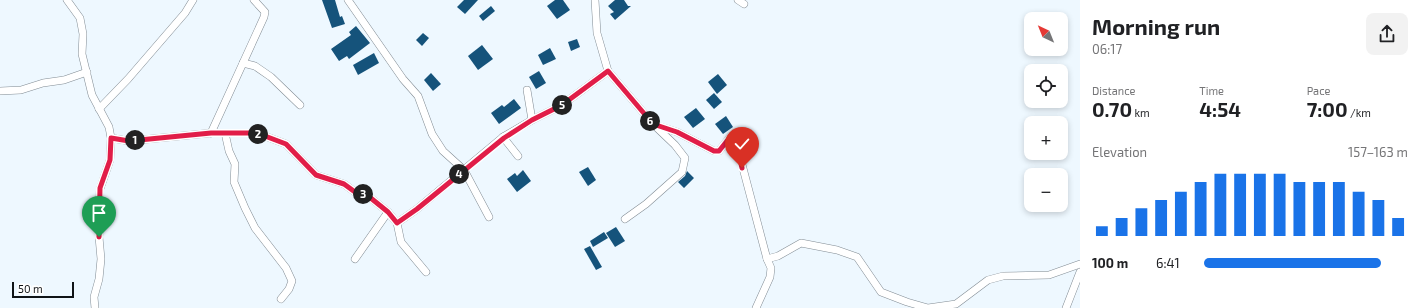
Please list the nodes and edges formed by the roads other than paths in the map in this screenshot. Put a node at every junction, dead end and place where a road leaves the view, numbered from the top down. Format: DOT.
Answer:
graph roads {
  1 [pos="67,0"];
  2 [pos="193,0"];
  3 [pos="254,0"];
  4 [pos="348,0"];
  5 [pos="595,0"];
  6 [pos="243,63"];
  7 [pos="608,71"];
  8 [pos="87,72"];
  9 [pos="527,90"];
  10 [pos="0,91"];
  11 [pos="300,105"];
  12 [pos="99,109"];
  13 [pos="532,120"];
  14 [pos="653,124"];
  15 [pos="211,133"];
  16 [pos="225,134"];
  17 [pos="111,138"];
  18 [pos="504,138"];
  19 [pos="518,156"];
  20 [pos="464,170"];
  21 [pos="388,212"];
  22 [pos="489,217"];
  23 [pos="625,219"];
  24 [pos="397,223"];
  25 [pos="355,259"];
  26 [pos="767,259"];
  27 [pos="1080,264"];
  28 [pos="426,272"];
  29 [pos="1080,272"];
  30 [pos="281,299"];
  31 [pos="95,308"];
  32 [pos="756,308"];
  33 [pos="1066,308"];
  1 -- 8 [label="street"];
  2 -- 12 [label="street"];
  3 -- 6 [label="street"];
  4 -- 20 [label="street"];
  5 -- 7 [label="street"];
  6 -- 11 [label="street"];
  6 -- 15 [label="street"];
  7 -- 13 [label="street"];
  7 -- 14 [label="street"];
  8 -- 10 [label="street"];
  8 -- 12 [label="street"];
  9 -- 13 [label="street"];
  12 -- 17 [label="street"];
  13 -- 18 [label="street"];
  14 -- 23 [label="street"];
  14 -- 26 [label="street"];
  15 -- 16 [label="street"];
  15 -- 17 [label="street"];
  16 -- 21 [label="street"];
  16 -- 30 [label="street"];
  17 -- 31 [label="street"];
  18 -- 19 [label="street"];
  18 -- 20 [label="street"];
  20 -- 22 [label="street"];
  20 -- 24 [label="street"];
  21 -- 24 [label="street"];
  21 -- 25 [label="street"];
  24 -- 28 [label="street"];
  26 -- 27 [label="street"];
  26 -- 32 [label="street"];
  29 -- 33 [label="street"];
}
